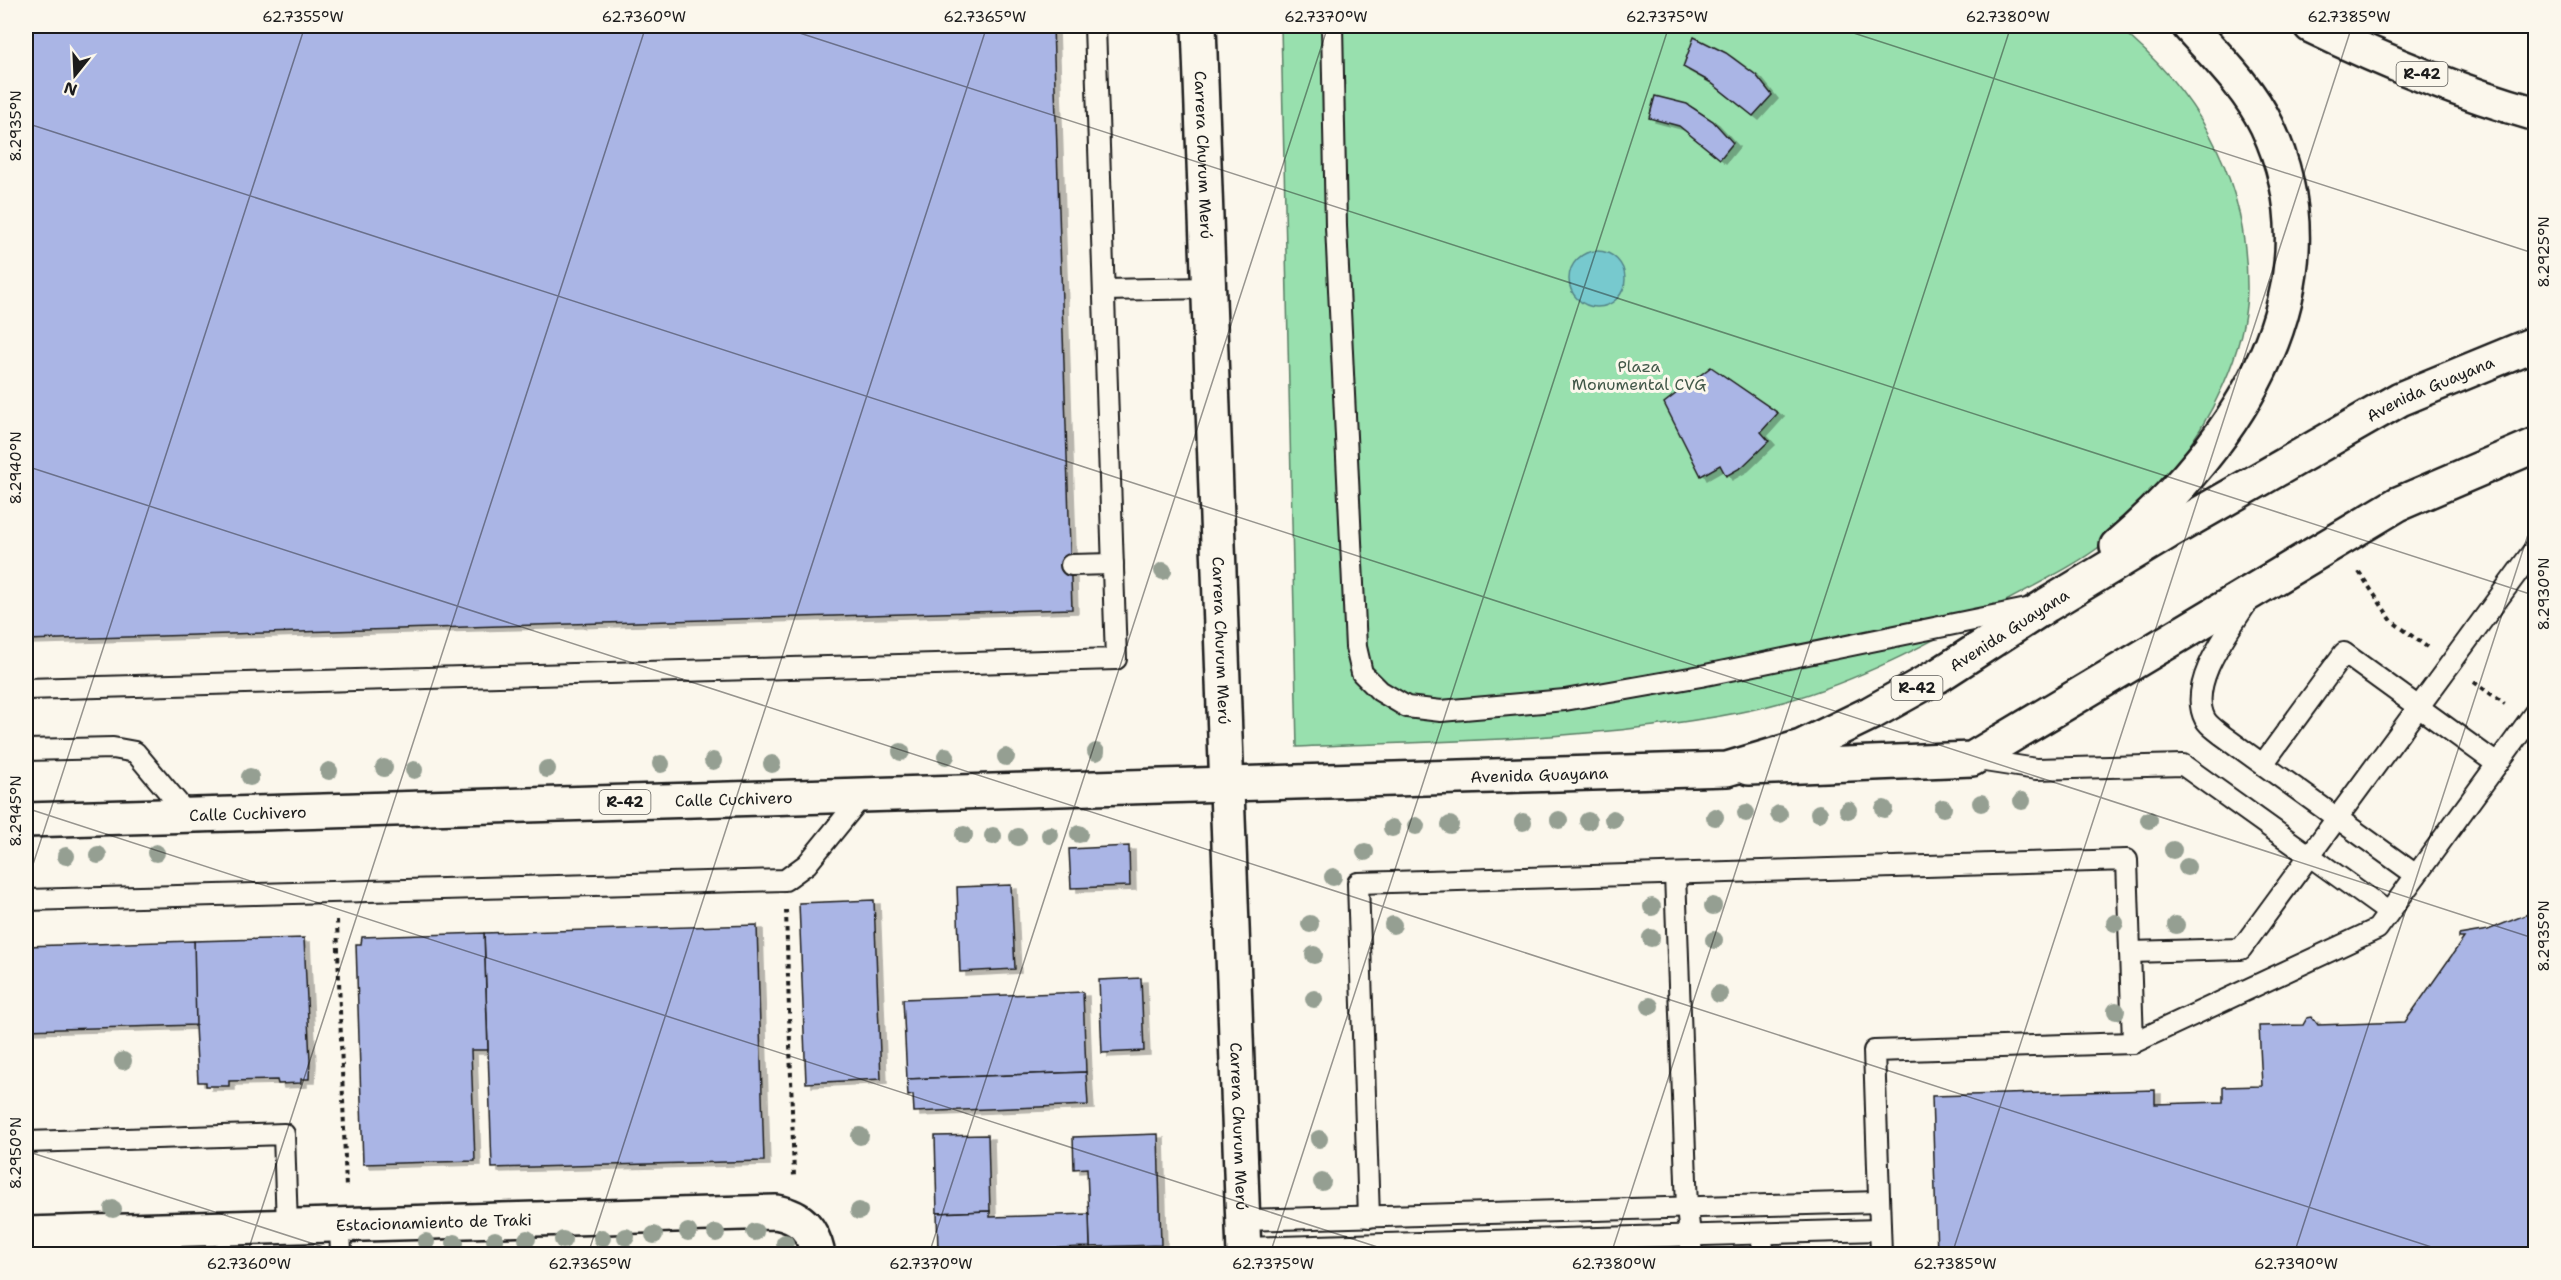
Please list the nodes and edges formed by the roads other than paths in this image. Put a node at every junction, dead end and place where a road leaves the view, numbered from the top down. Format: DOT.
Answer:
graph roads {
  1 [pos="1095,26"];
  2 [pos="1199,26"];
  3 [pos="1332,26"];
  4 [pos="2188,26"];
  5 [pos="2311,26"];
  6 [pos="2535,114"];
  7 [pos="1208,288"];
  8 [pos="1104,290"];
  9 [pos="2535,343"];
  10 [pos="2535,445"];
  11 [pos="2535,547"];
  12 [pos="1113,564"];
  13 [pos="1071,565"];
  14 [pos="2258,586"];
  15 [pos="2047,605"];
  16 [pos="26,689"];
  17 [pos="2418,707"];
  18 [pos="2535,711"];
  19 [pos="26,750"];
  20 [pos="1972,759"];
  21 [pos="2263,764"];
  22 [pos="2497,764"];
  23 [pos="1727,769"];
  24 [pos="1225,784"];
  25 [pos="863,795"];
  26 [pos="188,815"];
  27 [pos="2337,818"];
  28 [pos="26,820"];
  29 [pos="2309,855"];
  30 [pos="1675,874"];
  31 [pos="2416,875"];
  32 [pos="26,900"];
  33 [pos="2388,912"];
  34 [pos="2130,952"];
  35 [pos="2133,1043"];
  36 [pos="26,1142"];
  37 [pos="1879,1202"];
  38 [pos="1687,1208"];
  39 [pos="1479,1213"];
  40 [pos="1369,1217"];
  41 [pos="287,1227"];
  42 [pos="1880,1230"];
  43 [pos="1762,1233"];
  44 [pos="26,1234"];
  45 [pos="343,1235"];
  46 [pos="1243,1241"];
  47 [pos="1480,1241"];
  48 [pos="108,1243"];
  49 [pos="1692,1245"];
  50 [pos="818,1254"];
  51 [pos="1763,1254"];
  52 [pos="1881,1254"];
  1 -- 8 [label="lane"];
  2 -- 7 [label="main road, Carrera Churum Merú"];
  3 -- 15 [label="lane"];
  4 -- 15 [label="main road"];
  5 -- 6 [label="main road, R-42"];
  7 -- 8 [label="lane"];
  7 -- 24 [label="main road, Carrera Churum Merú"];
  8 -- 12 [label="lane"];
  9 -- 15 [label="main road, Avenida Guayana / R-42"];
  10 -- 14 [label="main road"];
  11 -- 17 [label="lane"];
  12 -- 13 [label="lane"];
  12 -- 16 [label="lane"];
  14 -- 20 [label="main road"];
  14 -- 21 [label="lane"];
  15 -- 23 [label="main road, Avenida Guayana / R-42"];
  17 -- 21 [label="lane"];
  17 -- 22 [label="lane"];
  17 -- 27 [label="lane"];
  18 -- 22 [label="lane"];
  19 -- 26 [label="lane"];
  20 -- 23 [label="main road"];
  20 -- 29 [label="lane"];
  21 -- 27 [label="lane"];
  22 -- 31 [label="lane"];
  23 -- 24 [label="main road, Avenida Guayana / R-42"];
  24 -- 25 [label="main road, Calle Cuchivero / R-42"];
  24 -- 46 [label="main road, Carrera Churum Merú"];
  25 -- 26 [label="main road, Calle Cuchivero / R-42"];
  25 -- 32 [label="lane"];
  26 -- 28 [label="main road, Calle Cuchivero / R-42"];
  27 -- 29 [label="lane"];
  27 -- 31 [label="lane"];
  29 -- 33 [label="lane"];
  29 -- 34 [label="lane"];
  30 -- 34 [label="lane"];
  30 -- 38 [label="lane"];
  30 -- 40 [label="lane"];
  31 -- 33 [label="lane"];
  33 -- 35 [label="lane"];
  34 -- 35 [label="lane"];
  35 -- 37 [label="lane"];
  36 -- 41 [label="lane"];
  37 -- 38 [label="lane"];
  37 -- 42 [label="lane"];
  38 -- 39 [label="lane"];
  38 -- 49 [label="lane"];
  39 -- 40 [label="lane"];
  39 -- 47 [label="lane"];
  40 -- 46 [label="lane"];
  41 -- 45 [label="main road, Estacionamiento de Traki"];
  41 -- 48 [label="main road, Estacionamiento de Traki"];
  42 -- 43 [label="lane"];
  42 -- 52 [label="lane"];
  43 -- 49 [label="lane"];
  43 -- 51 [label="lane"];
  44 -- 48 [label="main road, Estacionamiento de Traki"];
  45 -- 50 [label="main road, Estacionamiento de Traki"];
  46 -- 47 [label="lane"];
  47 -- 49 [label="lane"];
}
